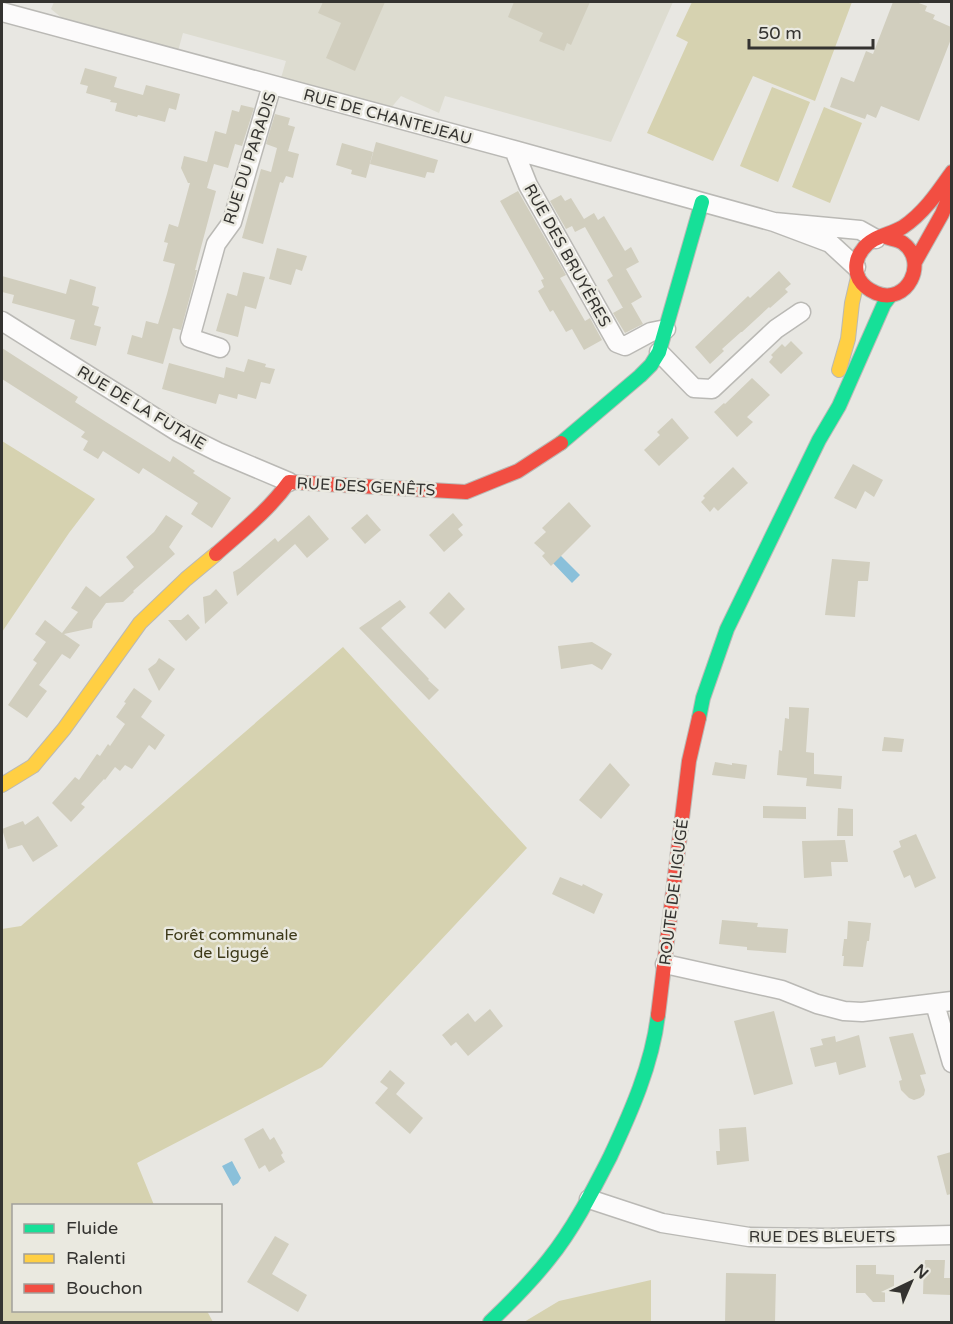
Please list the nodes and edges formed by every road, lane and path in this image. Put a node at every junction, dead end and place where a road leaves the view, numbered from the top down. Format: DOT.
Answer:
graph roads {
  1 [pos="2,12"];
  2 [pos="272,85"];
  3 [pos="514,150"];
  4 [pos="951,172"];
  5 [pos="951,190"];
  6 [pos="702,202"];
  7 [pos="774,222"];
  8 [pos="881,238"];
  9 [pos="915,262"];
  10 [pos="857,272"];
  11 [pos="890,296"];
  12 [pos="801,312"];
  13 [pos="2,321"];
  14 [pos="666,329"];
  15 [pos="220,348"];
  16 [pos="659,352"];
  17 [pos="819,440"];
  18 [pos="289,482"];
  19 [pos="2,785"];
  20 [pos="665,964"];
  21 [pos="943,1003"];
  22 [pos="951,1063"];
  23 [pos="590,1198"];
  24 [pos="951,1235"];
  25 [pos="490,1323"];
  1 -- 2 [label="street, RUE DE CHANTEJEAU"];
  2 -- 3 [label="street, RUE DE CHANTEJEAU"];
  2 -- 15 [label="street, RUE DU PARADIS"];
  3 -- 6 [label="street, RUE DE CHANTEJEAU"];
  3 -- 14 [label="street, RUE DES BRUYÈRES"];
  4 -- 8 [label="street, ROUTE DE LIGUGÉ"];
  5 -- 9 [label="street, ROUTE DE LIGUGÉ"];
  6 -- 7 [label="street, RUE DE CHANTEJEAU"];
  6 -- 14 [label="street, RUE DES GENÊTS"];
  7 -- 8 [label="street, RUE DE CHANTEJEAU"];
  7 -- 10 [label="street, RUE DE CHANTEJEAU"];
  8 -- 9 [label="street"];
  8 -- 10 [label="street, ROUTE DE LIGUGÉ"];
  9 -- 11 [label="street, ROUTE DE LIGUGÉ"];
  10 -- 11 [label="street"];
  10 -- 17 [label="street, ROUTE DE LIGUGÉ"];
  11 -- 17 [label="street, ROUTE DE LIGUGÉ"];
  12 -- 16 [label="street"];
  13 -- 18 [label="street, RUE DE LA FUTAIE"];
  14 -- 16 [label="street, RUE DES GENÊTS"];
  16 -- 18 [label="street, RUE DES GENÊTS"];
  17 -- 20 [label="street, ROUTE DE LIGUGÉ"];
  18 -- 19 [label="street, RUE DES GENÊTS"];
  20 -- 21 [label="street"];
  20 -- 23 [label="street, ROUTE DE LIGUGÉ"];
  21 -- 22 [label="street"];
  23 -- 24 [label="street, RUE DES BLEUETS"];
  23 -- 25 [label="street, ROUTE DE LIGUGÉ"];
}
